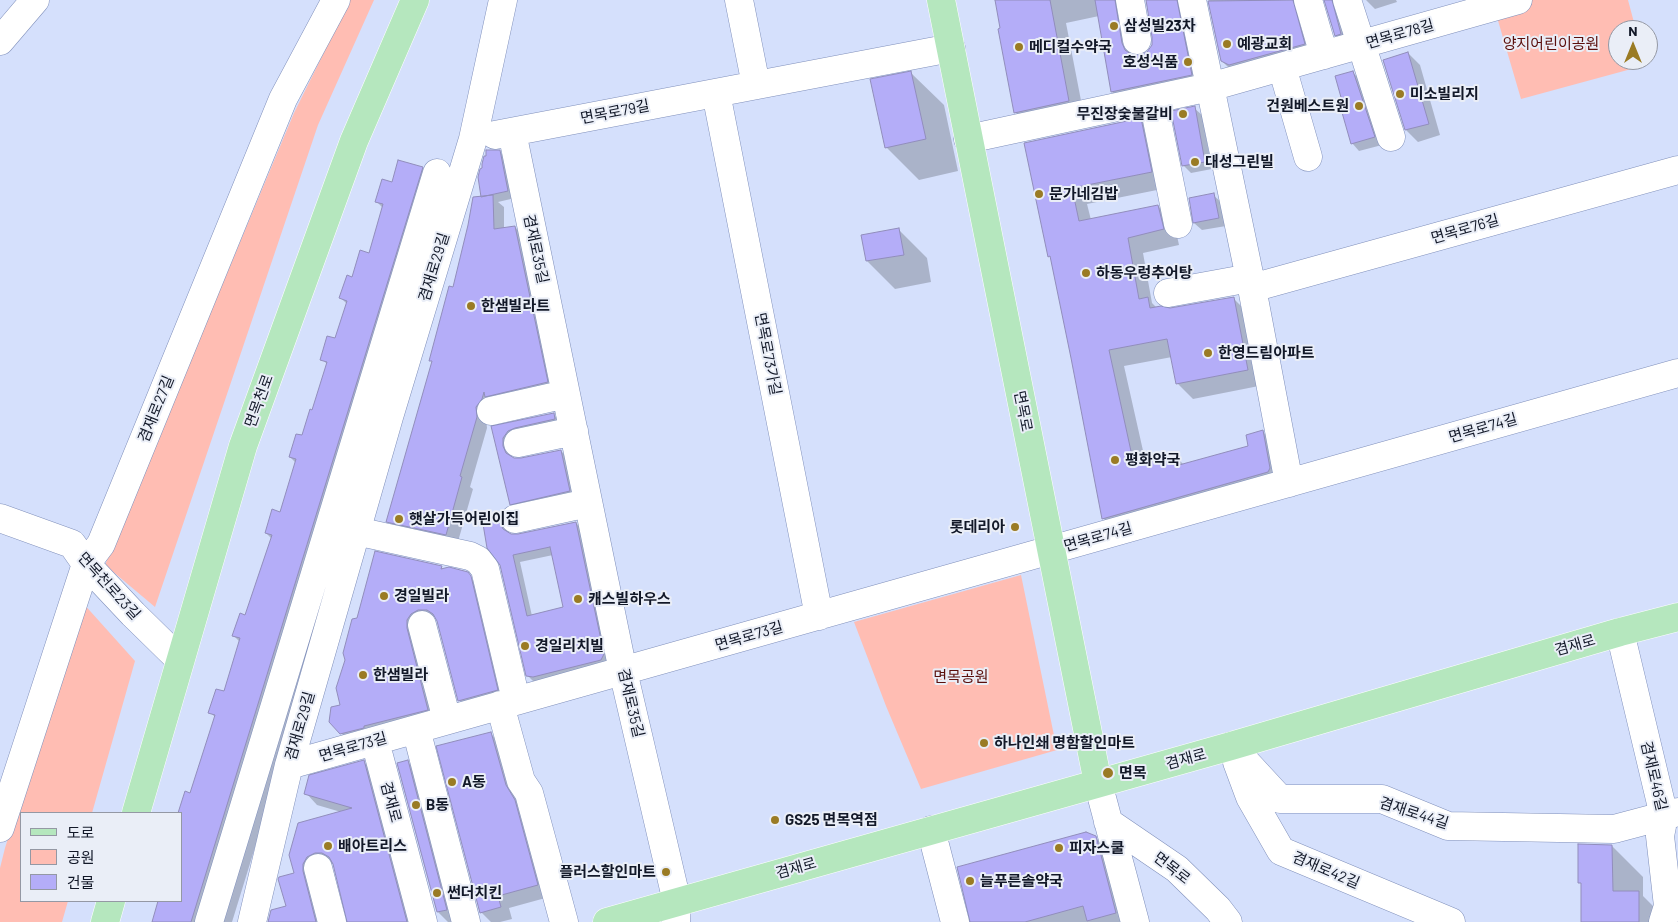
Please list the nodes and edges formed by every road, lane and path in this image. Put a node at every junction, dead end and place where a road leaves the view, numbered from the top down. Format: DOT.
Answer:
graph roads {
  1 [pos="35,0"];
  2 [pos="336,0"];
  3 [pos="415,0"];
  4 [pos="503,0"];
  5 [pos="740,0"];
  6 [pos="941,0"];
  7 [pos="1130,0"];
  8 [pos="1192,0"];
  9 [pos="1308,0"];
  10 [pos="1347,0"];
  11 [pos="1518,0"];
  12 [pos="1137,40"];
  13 [pos="0,41"];
  14 [pos="1361,44"];
  15 [pos="951,48"];
  16 [pos="1324,55"];
  17 [pos="1282,67"];
  18 [pos="756,85"];
  19 [pos="1210,87"];
  20 [pos="716,93"];
  21 [pos="1153,100"];
  22 [pos="512,132"];
  23 [pos="1391,137"];
  24 [pos="474,139"];
  25 [pos="968,139"];
  26 [pos="1308,157"];
  27 [pos="1678,170"];
  28 [pos="437,173"];
  29 [pos="1178,224"];
  30 [pos="1251,283"];
  31 [pos="1168,293"];
  32 [pos="1678,373"];
  33 [pos="566,394"];
  34 [pos="492,411"];
  35 [pos="377,413"];
  36 [pos="574,431"];
  37 [pos="518,443"];
  38 [pos="1289,483"];
  39 [pos="588,502"];
  40 [pos="0,518"];
  41 [pos="515,519"];
  42 [pos="356,531"];
  43 [pos="1051,551"];
  44 [pos="86,564"];
  45 [pos="819,616"];
  46 [pos="1678,617"];
  47 [pos="422,625"];
  48 [pos="1620,632"];
  49 [pos="180,660"];
  50 [pos="623,671"];
  51 [pos="508,702"];
  52 [pos="446,720"];
  53 [pos="416,729"];
  54 [pos="375,741"];
  55 [pos="1231,746"];
  56 [pos="289,765"];
  57 [pos="1098,783"];
  58 [pos="136,812"];
  59 [pos="1671,814"];
  60 [pos="1108,822"];
  61 [pos="0,828"];
  62 [pos="931,830"];
  63 [pos="318,868"];
  64 [pos="111,902"];
  65 [pos="677,912"];
  66 [pos="1666,914"];
  67 [pos="105,922"];
  68 [pos="209,922"];
  69 [pos="252,922"];
  70 [pos="332,922"];
  71 [pos="422,922"];
  72 [pos="466,922"];
  73 [pos="564,922"];
  74 [pos="607,922"];
  75 [pos="955,922"];
  76 [pos="1135,922"];
  77 [pos="1228,922"];
  78 [pos="1451,922"];
  1 -- 13 [label="street"];
  2 -- 44 [label="street, 겸재로27길"];
  3 -- 49 [label="main road, 면목천로"];
  4 -- 24 [label="street, 겸재로29길"];
  5 -- 18 [label="street"];
  6 -- 15 [label="main road, 면목로"];
  7 -- 12 [label="street"];
  8 -- 19 [label="street"];
  9 -- 16 [label="street"];
  10 -- 14 [label="street"];
  11 -- 14 [label="street, 면목로78길"];
  14 -- 16 [label="street, 면목로78길"];
  14 -- 23 [label="street"];
  15 -- 18 [label="street, 면목로79길"];
  15 -- 25 [label="main road, 면목로"];
  16 -- 17 [label="street, 면목로78길"];
  17 -- 19 [label="street, 면목로78길"];
  17 -- 26 [label="street"];
  18 -- 20 [label="street, 면목로79길"];
  19 -- 21 [label="street, 면목로78길"];
  19 -- 30 [label="street"];
  20 -- 22 [label="street, 면목로79길"];
  20 -- 45 [label="street, 면목로73가길"];
  21 -- 25 [label="street, 면목로78길"];
  21 -- 29 [label="street"];
  22 -- 24 [label="street, 면목로79길"];
  22 -- 33 [label="street, 겸재로35길"];
  24 -- 35 [label="street, 겸재로29길"];
  25 -- 43 [label="main road, 면목로"];
  27 -- 30 [label="street, 면목로76길"];
  28 -- 35 [label="street"];
  30 -- 31 [label="street"];
  30 -- 38 [label="street"];
  32 -- 38 [label="street, 면목로74길"];
  33 -- 34 [label="street"];
  33 -- 36 [label="street, 겸재로35길"];
  35 -- 42 [label="street, 겸재로29길"];
  35 -- 68 [label="street"];
  36 -- 37 [label="street"];
  36 -- 39 [label="street, 겸재로35길"];
  38 -- 43 [label="street, 면목로74길"];
  39 -- 41 [label="street"];
  39 -- 50 [label="street, 겸재로35길"];
  40 -- 44 [label="street, 면목천로23길"];
  42 -- 51 [label="street"];
  42 -- 56 [label="street, 겸재로29길"];
  43 -- 45 [label="street, 면목로73길"];
  43 -- 57 [label="main road, 면목로"];
  44 -- 49 [label="street, 면목천로23길"];
  44 -- 61 [label="street, 겸재로27길"];
  45 -- 50 [label="street, 면목로73길"];
  46 -- 48 [label="main road, 겸재로"];
  47 -- 52 [label="street"];
  48 -- 55 [label="main road, 겸재로"];
  48 -- 59 [label="street, 겸재로46길"];
  49 -- 58 [label="main road, 면목천로"];
  50 -- 51 [label="street, 면목로73길"];
  50 -- 65 [label="street, 겸재로35길"];
  51 -- 52 [label="street, 면목로73길"];
  51 -- 73 [label="street"];
  52 -- 53 [label="street, 면목로73길"];
  53 -- 54 [label="street, 면목로73길"];
  53 -- 72 [label="street"];
  54 -- 56 [label="street, 면목로73길"];
  54 -- 71 [label="street, 겸재로"];
  55 -- 57 [label="main road, 겸재로"];
  55 -- 59 [label="street, 겸재로44길"];
  55 -- 78 [label="street, 겸재로42길"];
  56 -- 69 [label="street, 겸재로29길"];
  57 -- 60 [label="street, 면목로"];
  57 -- 62 [label="main road, 겸재로"];
  59 -- 66 [label="street, 겸재로46길"];
  60 -- 76 [label="street, 면목로"];
  60 -- 77 [label="street, 면목로"];
  62 -- 65 [label="main road, 겸재로"];
  62 -- 75 [label="street"];
  63 -- 70 [label="street"];
  64 -- 67 [label="main road"];
  65 -- 74 [label="main road, 겸재로"];
}
